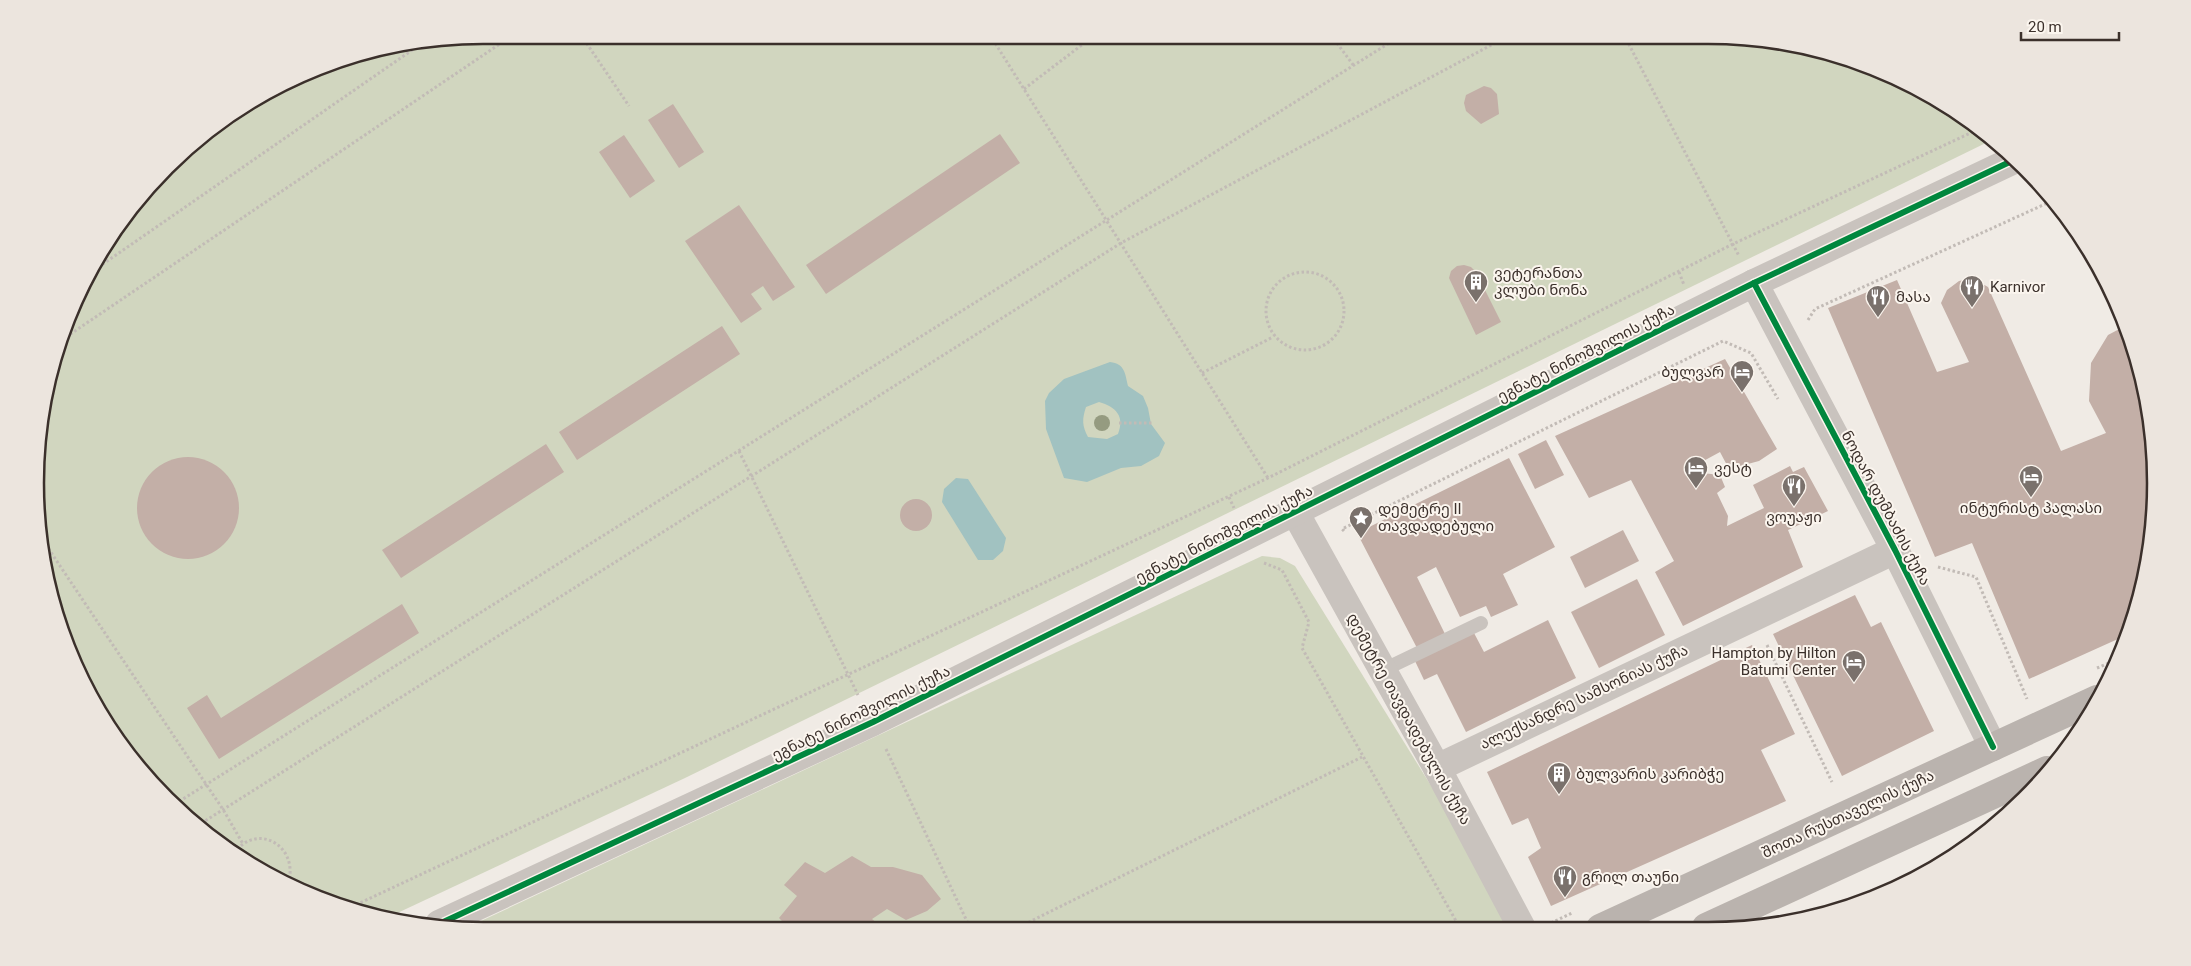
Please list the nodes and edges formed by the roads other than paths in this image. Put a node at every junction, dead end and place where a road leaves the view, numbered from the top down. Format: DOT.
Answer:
graph roads {
  1 [pos="2009,163"];
  2 [pos="1754,282"];
  3 [pos="1295,512"];
  4 [pos="1895,550"];
  5 [pos="1481,623"];
  6 [pos="1383,670"];
  7 [pos="2088,703"];
  8 [pos="1993,747"];
  9 [pos="1437,768"];
  10 [pos="2031,781"];
  11 [pos="448,920"];
  12 [pos="1519,922"];
  13 [pos="1613,922"];
  14 [pos="1720,922"];
  1 -- 2 [label="street, ეგნატე ნინოშვილის ქუჩა"];
  2 -- 3 [label="street, ეგნატე ნინოშვილის ქუჩა"];
  2 -- 4 [label="street, ნოდარ დუმბაძის ქუჩა"];
  3 -- 6 [label="street, დემეტრე თავდადებულის ქუჩა"];
  3 -- 11 [label="street, ეგნატე ნინოშვილის ქუჩა"];
  4 -- 8 [label="street, ნოდარ დუმბაძის ქუჩა"];
  4 -- 9 [label="street, ალექსანდრე სამსონიას ქუჩა"];
  5 -- 6 [label="lane"];
  6 -- 9 [label="street, დემეტრე თავდადებულის ქუჩა"];
  7 -- 8 [label="main road, შოთა რუსთაველის ქუჩა"];
  8 -- 13 [label="main road, შოთა რუსთაველის ქუჩა"];
  9 -- 12 [label="street, დემეტრე თავდადებულის ქუჩა"];
  10 -- 14 [label="main road"];
}
